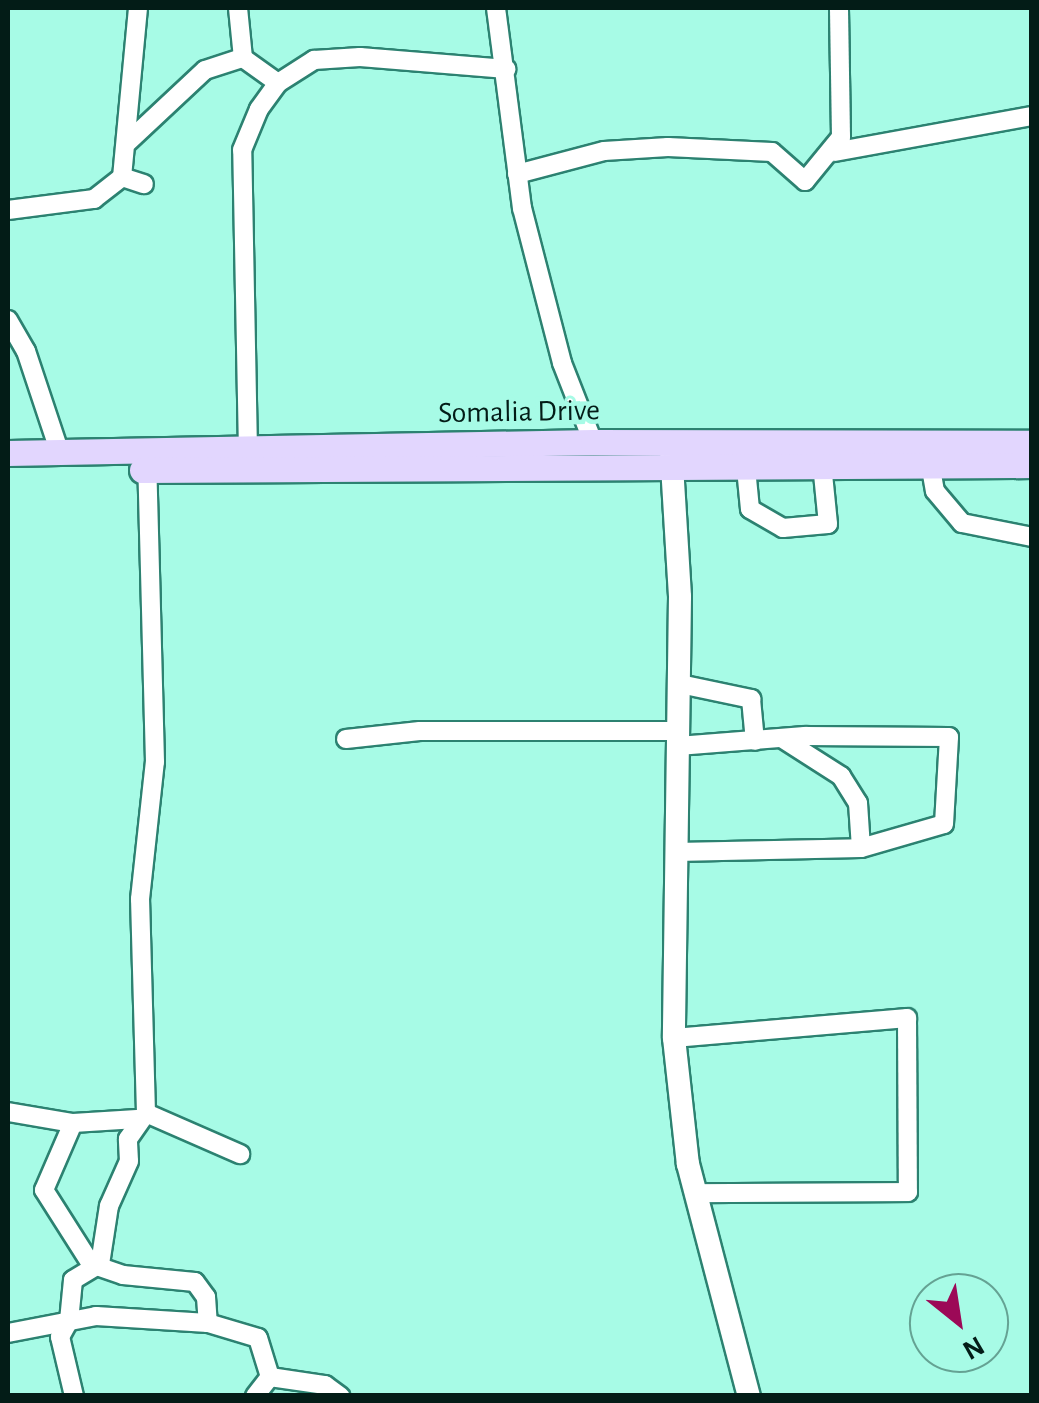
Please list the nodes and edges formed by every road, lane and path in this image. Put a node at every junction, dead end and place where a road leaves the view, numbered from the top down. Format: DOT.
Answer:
graph roads {
  1 [pos="138,8"];
  2 [pos="238,8"];
  3 [pos="496,8"];
  4 [pos="840,8"];
  5 [pos="243,58"];
  6 [pos="507,69"];
  7 [pos="278,83"];
  8 [pos="1032,116"];
  9 [pos="128,142"];
  10 [pos="834,152"];
  11 [pos="517,174"];
  12 [pos="122,176"];
  13 [pos="144,184"];
  14 [pos="8,210"];
  15 [pos="8,320"];
  16 [pos="593,442"];
  17 [pos="1032,442"];
  18 [pos="248,450"];
  19 [pos="8,453"];
  20 [pos="60,453"];
  21 [pos="744,454"];
  22 [pos="672,457"];
  23 [pos="147,462"];
  24 [pos="822,464"];
  25 [pos="930,464"];
  26 [pos="1032,466"];
  27 [pos="8,471"];
  28 [pos="1032,537"];
  29 [pos="680,684"];
  30 [pos="778,737"];
  31 [pos="346,738"];
  32 [pos="677,738"];
  33 [pos="756,740"];
  34 [pos="860,848"];
  35 [pos="676,852"];
  36 [pos="674,1038"];
  37 [pos="8,1112"];
  38 [pos="141,1116"];
  39 [pos="73,1123"];
  40 [pos="240,1154"];
  41 [pos="696,1193"];
  42 [pos="96,1269"];
  43 [pos="69,1321"];
  44 [pos="208,1323"];
  45 [pos="8,1333"];
  46 [pos="270,1377"];
  47 [pos="74,1396"];
  48 [pos="254,1396"];
  49 [pos="340,1396"];
  50 [pos="749,1396"];
  1 -- 9 [label="street"];
  2 -- 5 [label="street"];
  3 -- 6 [label="street"];
  4 -- 10 [label="street"];
  5 -- 7 [label="street"];
  5 -- 9 [label="street"];
  6 -- 7 [label="street"];
  6 -- 11 [label="street"];
  7 -- 18 [label="street"];
  8 -- 10 [label="street"];
  9 -- 12 [label="street"];
  10 -- 11 [label="street"];
  11 -- 16 [label="street"];
  12 -- 13 [label="street"];
  12 -- 14 [label="street"];
  15 -- 20 [label="street"];
  16 -- 18 [label="main road, Somalia Drive"];
  16 -- 22 [label="main road, Somalia Drive"];
  17 -- 21 [label="main road, Somalia Drive"];
  18 -- 23 [label="main road, Somalia Drive"];
  19 -- 20 [label="main road, Somalia Drive"];
  20 -- 23 [label="main road, Somalia Drive"];
  21 -- 22 [label="main road, Somalia Drive"];
  21 -- 24 [label="main road, Somalia Drive"];
  21 -- 24 [label="street"];
  22 -- 23 [label="main road, Somalia Drive"];
  22 -- 29 [label="street"];
  23 -- 27 [label="main road, Somalia Drive"];
  23 -- 38 [label="street"];
  24 -- 25 [label="main road, Somalia Drive"];
  25 -- 26 [label="main road, Somalia Drive"];
  25 -- 28 [label="street"];
  29 -- 32 [label="street"];
  29 -- 33 [label="street"];
  30 -- 33 [label="street"];
  30 -- 34 [label="street"];
  30 -- 34 [label="street"];
  31 -- 32 [label="street"];
  32 -- 33 [label="street"];
  32 -- 35 [label="street"];
  34 -- 35 [label="street"];
  35 -- 36 [label="street"];
  36 -- 41 [label="street"];
  36 -- 41 [label="street"];
  37 -- 39 [label="street"];
  38 -- 39 [label="street"];
  38 -- 40 [label="street"];
  38 -- 42 [label="street"];
  39 -- 42 [label="street"];
  41 -- 50 [label="street"];
  42 -- 43 [label="street"];
  42 -- 44 [label="street"];
  43 -- 44 [label="street"];
  43 -- 45 [label="street"];
  43 -- 47 [label="street"];
  44 -- 46 [label="street"];
  46 -- 48 [label="street"];
  46 -- 49 [label="street"];
}
